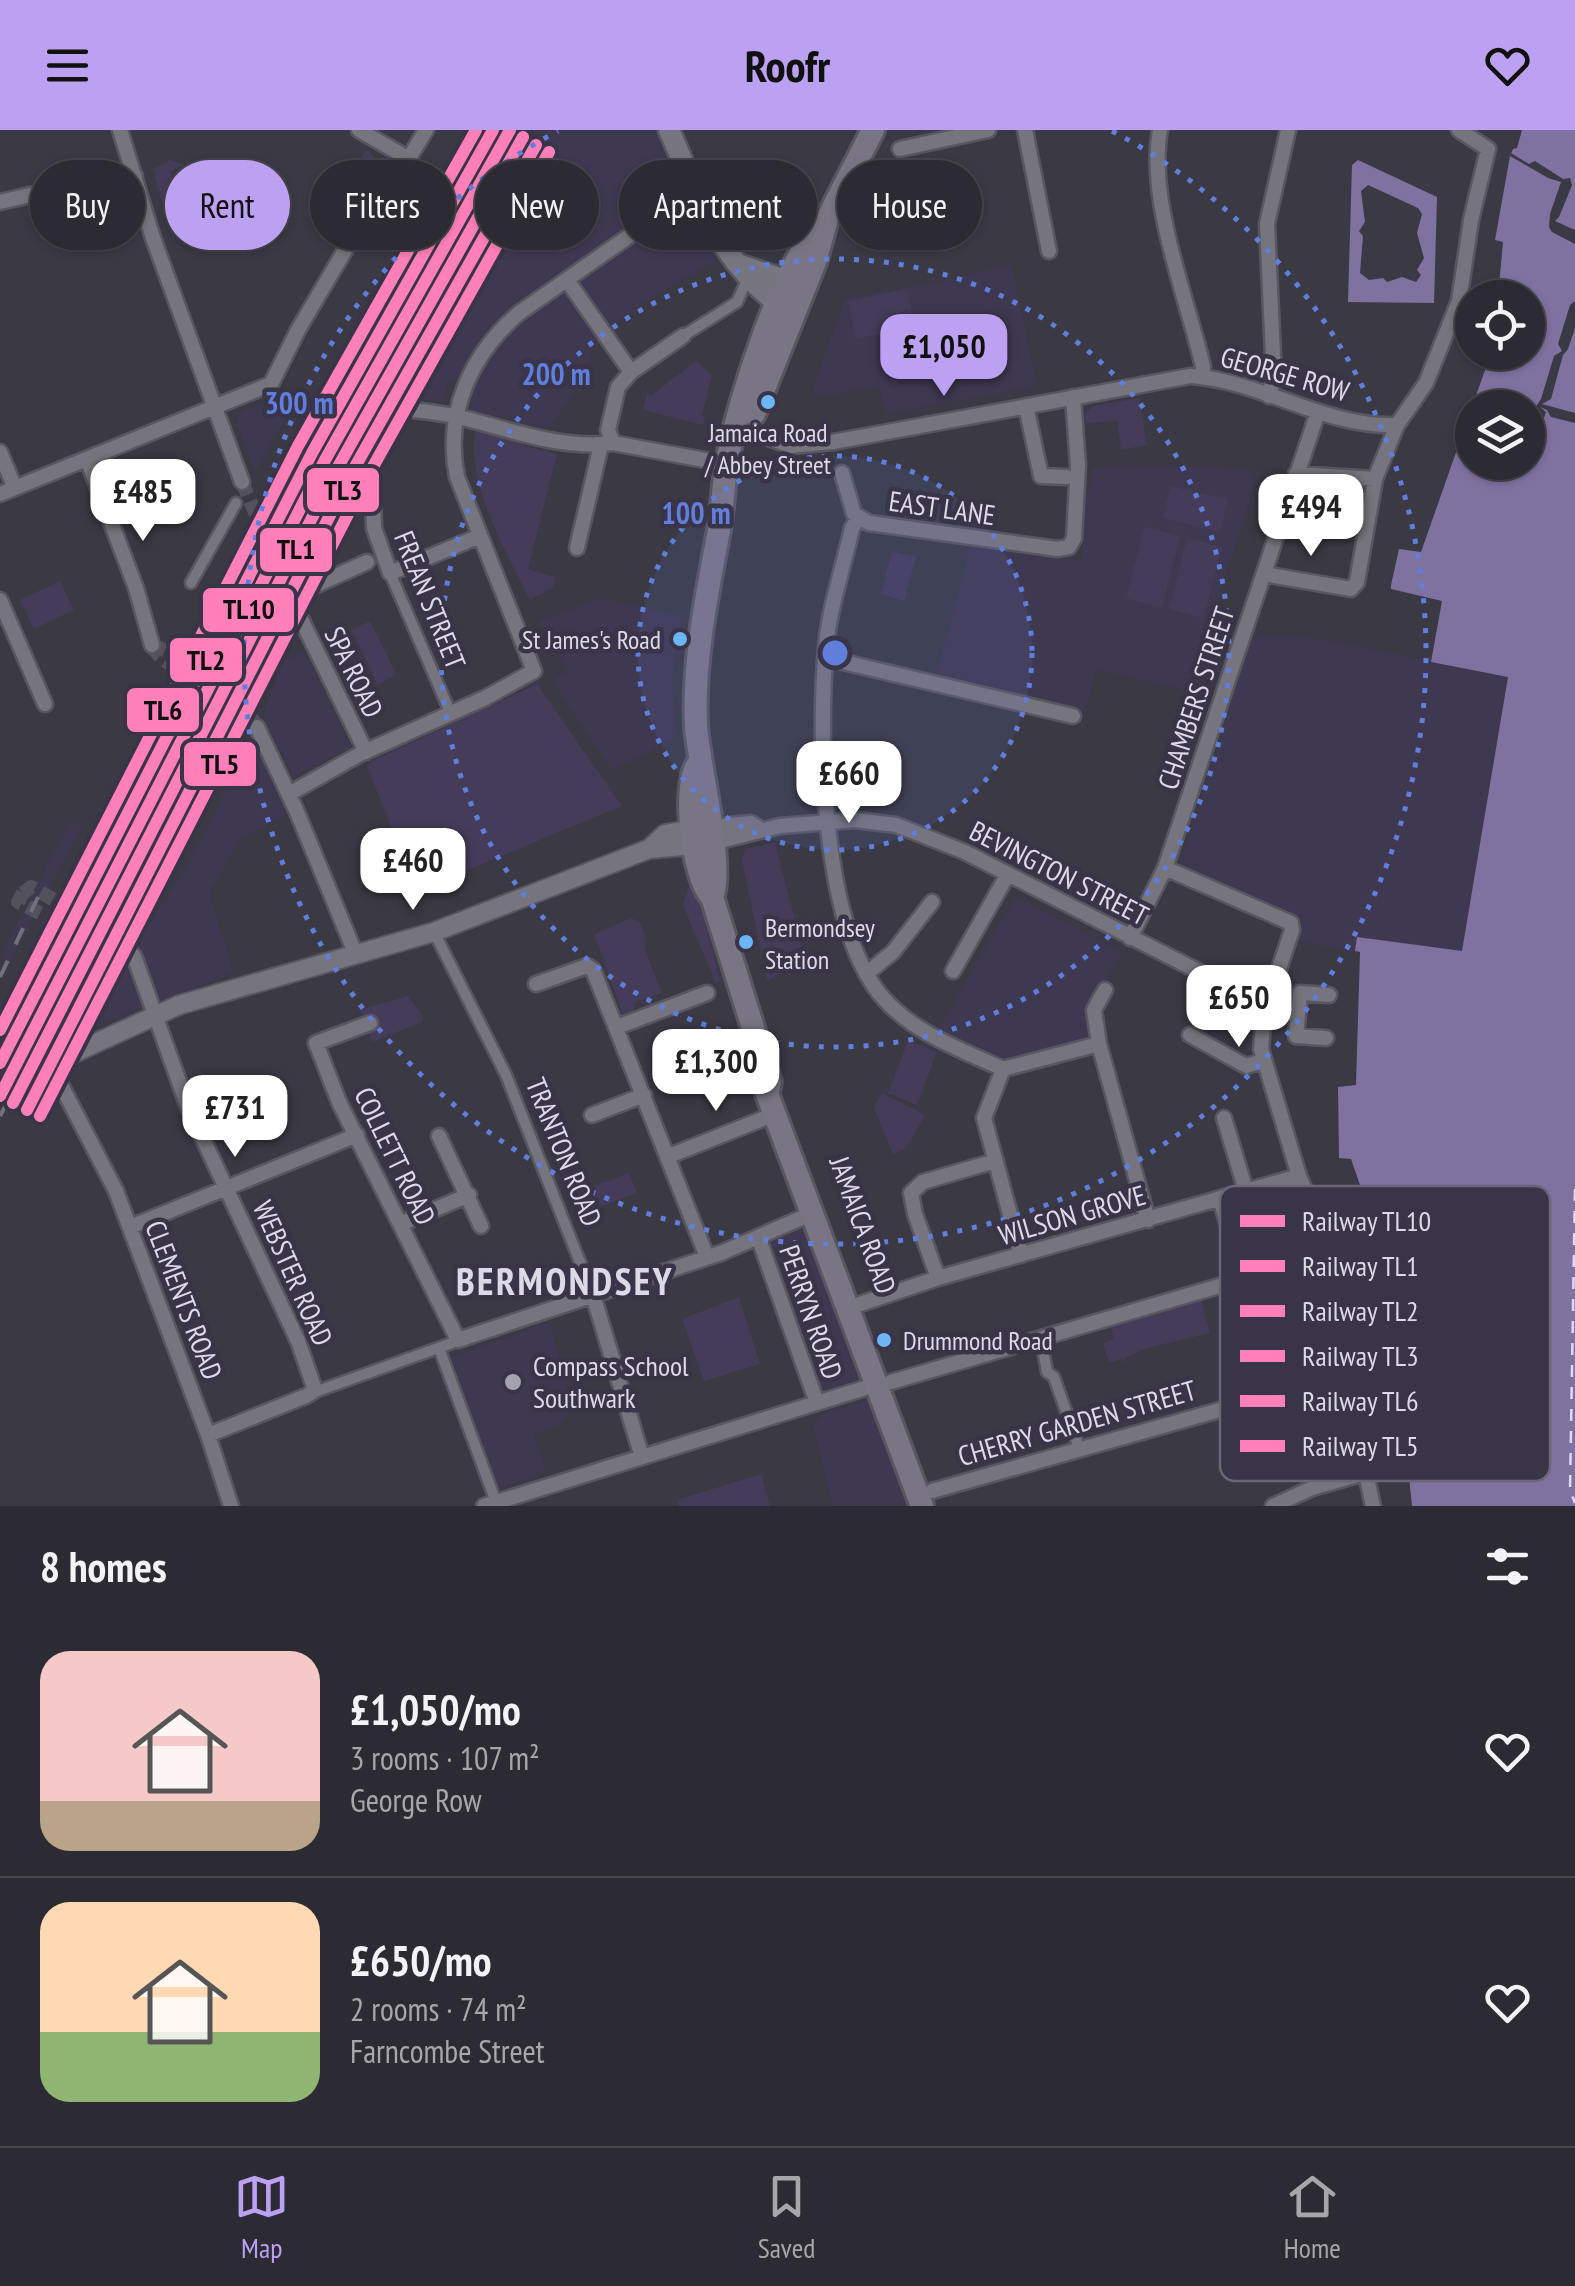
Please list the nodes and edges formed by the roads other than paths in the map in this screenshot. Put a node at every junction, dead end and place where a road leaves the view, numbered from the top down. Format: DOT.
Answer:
graph roads {
  1 [pos="120,130"];
  2 [pos="359,130"];
  3 [pos="426,130"];
  4 [pos="669,130"];
  5 [pos="874,130"];
  6 [pos="988,130"];
  7 [pos="1025,130"];
  8 [pos="1160,130"];
  9 [pos="1288,130"];
  10 [pos="1459,130"];
  11 [pos="900,149"];
  12 [pos="129,160"];
  13 [pos="411,160"];
  14 [pos="682,160"];
  15 [pos="30,195"];
  16 [pos="0,202"];
  17 [pos="145,214"];
  18 [pos="619,243"];
  19 [pos="345,250"];
  20 [pos="727,250"];
  21 [pos="1049,251"];
  22 [pos="744,271"];
  23 [pos="567,280"];
  24 [pos="796,284"];
  25 [pos="785,309"];
  26 [pos="682,336"];
  27 [pos="631,372"];
  28 [pos="1202,376"];
  29 [pos="1269,396"];
  30 [pos="1073,397"];
  31 [pos="1026,406"];
  32 [pos="213,407"];
  33 [pos="390,407"];
  34 [pos="1318,412"];
  35 [pos="456,416"];
  36 [pos="1397,425"];
  37 [pos="749,431"];
  38 [pos="371,443"];
  39 [pos="607,444"];
  40 [pos="0,452"];
  41 [pos="87,459"];
  42 [pos="726,464"];
  43 [pos="842,473"];
  44 [pos="1296,474"];
  45 [pos="1066,477"];
  46 [pos="1375,480"];
  47 [pos="242,482"];
  48 [pos="14,486"];
  49 [pos="726,492"];
  50 [pos="0,494"];
  51 [pos="236,503"];
  52 [pos="858,519"];
  53 [pos="480,536"];
  54 [pos="577,548"];
  55 [pos="374,559"];
  56 [pos="390,573"];
  57 [pos="1264,574"];
  58 [pos="190,583"];
  59 [pos="308,589"];
  60 [pos="0,600"];
  61 [pos="298,613"];
  62 [pos="152,645"];
  63 [pos="826,658"];
  64 [pos="45,704"];
  65 [pos="451,714"];
  66 [pos="1072,716"];
  67 [pos="257,727"];
  68 [pos="366,752"];
  69 [pos="289,794"];
  70 [pos="827,822"];
  71 [pos="702,836"];
  72 [pos="1165,868"];
  73 [pos="1008,874"];
  74 [pos="932,902"];
  75 [pos="434,932"];
  76 [pos="1130,938"];
  77 [pos="125,948"];
  78 [pos="356,954"];
  79 [pos="953,971"];
  80 [pos="866,974"];
  81 [pos="536,984"];
  82 [pos="1105,990"];
  83 [pos="707,993"];
  84 [pos="1329,996"];
  85 [pos="1266,1006"];
  86 [pos="1298,1014"];
  87 [pos="154,1016"];
  88 [pos="370,1023"];
  89 [pos="617,1027"];
  90 [pos="1190,1035"];
  91 [pos="1326,1038"];
  92 [pos="1100,1044"];
  93 [pos="1264,1061"];
  94 [pos="50,1064"];
  95 [pos="1002,1069"];
  96 [pos="770,1082"];
  97 [pos="644,1095"];
  98 [pos="774,1114"];
  99 [pos="592,1115"];
  100 [pos="1224,1118"];
  101 [pos="357,1135"];
  102 [pos="439,1136"];
  103 [pos="674,1154"];
  104 [pos="995,1161"];
  105 [pos="1299,1176"];
  106 [pos="1244,1186"];
  107 [pos="1264,1186"];
  108 [pos="1303,1186"];
  109 [pos="227,1187"];
  110 [pos="469,1196"];
  111 [pos="1220,1199"];
  112 [pos="813,1213"];
  113 [pos="1148,1220"];
  114 [pos="400,1224"];
  115 [pos="481,1226"];
  116 [pos="130,1227"];
  117 [pos="758,1238"];
  118 [pos="1021,1254"];
  119 [pos="707,1257"];
  120 [pos="938,1278"];
  121 [pos="1220,1286"];
  122 [pos="593,1296"];
  123 [pos="860,1304"];
  124 [pos="1041,1338"];
  125 [pos="455,1342"];
  126 [pos="439,1348"];
  127 [pos="892,1380"];
  128 [pos="312,1393"];
  129 [pos="816,1403"];
  130 [pos="1220,1409"];
  131 [pos="208,1434"];
  132 [pos="1079,1448"];
  133 [pos="642,1457"];
  134 [pos="1336,1481"];
  135 [pos="1369,1481"];
  136 [pos="931,1501"];
  137 [pos="490,1504"];
  138 [pos="231,1506"];
  139 [pos="1273,1506"];
  140 [pos="1373,1506"];
  1 -- 12 [label="street"];
  2 -- 13 [label="street"];
  3 -- 13 [label="street"];
  4 -- 14 [label="main road"];
  5 -- 24 [label="main road, JAMAICA ROAD"];
  6 -- 11 [label="street"];
  7 -- 21 [label="street"];
  8 -- 28 [label="street"];
  9 -- 29 [label="street"];
  10 -- 36 [label="street"];
  15 -- 16 [label="street"];
  17 -- 32 [label="street"];
  18 -- 23 [label="street"];
  19 -- 32 [label="street"];
  20 -- 22 [label="main road"];
  22 -- 24 [label="main road"];
  22 -- 25 [label="main road"];
  22 -- 26 [label="street"];
  23 -- 27 [label="street"];
  23 -- 35 [label="street"];
  24 -- 25 [label="main road, JAMAICA ROAD"];
  25 -- 37 [label="main road, JAMAICA ROAD"];
  25 -- 42 [label="main road, JAMAICA ROAD"];
  26 -- 27 [label="street"];
  27 -- 39 [label="street"];
  28 -- 29 [label="street, GEORGE ROW"];
  28 -- 30 [label="street, GEORGE ROW"];
  29 -- 34 [label="street, GEORGE ROW"];
  30 -- 31 [label="street, GEORGE ROW"];
  30 -- 52 [label="street, EAST LANE"];
  31 -- 37 [label="street, GEORGE ROW"];
  31 -- 45 [label="street"];
  32 -- 41 [label="street"];
  32 -- 47 [label="street"];
  33 -- 35 [label="street"];
  34 -- 36 [label="street, GEORGE ROW"];
  34 -- 44 [label="street, CHAMBERS STREET"];
  35 -- 39 [label="street"];
  35 -- 53 [label="street"];
  36 -- 46 [label="street"];
  37 -- 49 [label="main road, JAMAICA ROAD"];
  38 -- 55 [label="street, FREAN STREET"];
  39 -- 42 [label="street"];
  39 -- 54 [label="street"];
  40 -- 48 [label="street"];
  41 -- 48 [label="street"];
  41 -- 62 [label="street"];
  42 -- 49 [label="main road, JAMAICA ROAD"];
  43 -- 52 [label="street, EAST LANE"];
  44 -- 46 [label="street"];
  44 -- 57 [label="street, CHAMBERS STREET"];
  46 -- 57 [label="street"];
  48 -- 50 [label="street"];
  49 -- 71 [label="main road, JAMAICA ROAD"];
  51 -- 58 [label="street"];
  52 -- 63 [label="street"];
  53 -- 56 [label="street"];
  53 -- 65 [label="street"];
  55 -- 56 [label="street, FREAN STREET"];
  55 -- 59 [label="street"];
  56 -- 65 [label="street, FREAN STREET"];
  57 -- 72 [label="street, CHAMBERS STREET"];
  60 -- 64 [label="street"];
  61 -- 68 [label="street, SPA ROAD"];
  63 -- 66 [label="street"];
  63 -- 70 [label="street"];
  65 -- 68 [label="street"];
  67 -- 69 [label="street"];
  68 -- 69 [label="street"];
  69 -- 78 [label="street"];
  70 -- 71 [label="street, BEVINGTON STREET"];
  70 -- 73 [label="street, BEVINGTON STREET"];
  70 -- 80 [label="street"];
  71 -- 75 [label="street"];
  71 -- 96 [label="main road, JAMAICA ROAD"];
  72 -- 76 [label="street, CHAMBERS STREET"];
  72 -- 85 [label="street"];
  73 -- 76 [label="street, BEVINGTON STREET"];
  73 -- 79 [label="street"];
  74 -- 80 [label="street"];
  75 -- 78 [label="street"];
  75 -- 122 [label="street, TRANTON ROAD"];
  76 -- 85 [label="street, BEVINGTON STREET"];
  77 -- 87 [label="street, WEBSTER ROAD"];
  78 -- 87 [label="street"];
  80 -- 95 [label="street"];
  81 -- 89 [label="street"];
  82 -- 92 [label="street"];
  83 -- 89 [label="street"];
  84 -- 86 [label="street"];
  85 -- 86 [label="street, BEVINGTON STREET"];
  85 -- 93 [label="street"];
  86 -- 91 [label="street"];
  87 -- 94 [label="street"];
  87 -- 109 [label="street, WEBSTER ROAD"];
  88 -- 101 [label="street, COLLETT ROAD"];
  89 -- 97 [label="street"];
  90 -- 93 [label="street"];
  92 -- 95 [label="street"];
  92 -- 113 [label="street"];
  93 -- 105 [label="street"];
  94 -- 116 [label="street, CLEMENTS ROAD"];
  95 -- 104 [label="street"];
  96 -- 98 [label="main road, JAMAICA ROAD"];
  96 -- 123 [label="main road, JAMAICA ROAD"];
  97 -- 99 [label="street"];
  97 -- 119 [label="street"];
  98 -- 103 [label="street"];
  98 -- 112 [label="main road, JAMAICA ROAD"];
  100 -- 106 [label="street"];
  101 -- 109 [label="street"];
  101 -- 114 [label="street, COLLETT ROAD"];
  102 -- 110 [label="street"];
  104 -- 118 [label="street"];
  104 -- 120 [label="street"];
  105 -- 107 [label="street, WILSON GROVE"];
  105 -- 108 [label="street"];
  109 -- 116 [label="street"];
  109 -- 128 [label="street, WEBSTER ROAD"];
  110 -- 114 [label="street"];
  110 -- 115 [label="street"];
  111 -- 113 [label="street, WILSON GROVE"];
  112 -- 117 [label="street"];
  112 -- 127 [label="main road, JAMAICA ROAD"];
  113 -- 118 [label="street, WILSON GROVE"];
  114 -- 125 [label="street, COLLETT ROAD"];
  116 -- 131 [label="street, CLEMENTS ROAD"];
  117 -- 119 [label="street"];
  117 -- 129 [label="street, PERRYN ROAD"];
  118 -- 120 [label="street, WILSON GROVE"];
  119 -- 122 [label="street"];
  120 -- 123 [label="street, WILSON GROVE"];
  121 -- 124 [label="street"];
  122 -- 125 [label="street"];
  122 -- 133 [label="street, TRANTON ROAD"];
  123 -- 127 [label="main road, JAMAICA ROAD"];
  124 -- 127 [label="street"];
  124 -- 132 [label="street"];
  125 -- 126 [label="street"];
  126 -- 128 [label="street"];
  126 -- 137 [label="street"];
  127 -- 129 [label="street"];
  127 -- 136 [label="main road, JAMAICA ROAD"];
  128 -- 131 [label="street"];
  129 -- 133 [label="street"];
  130 -- 132 [label="street, CHERRY GARDEN STREET"];
  131 -- 138 [label="street, CLEMENTS ROAD"];
  132 -- 136 [label="street, CHERRY GARDEN STREET"];
  133 -- 137 [label="street"];
  134 -- 139 [label="street"];
  135 -- 140 [label="street"];
}
